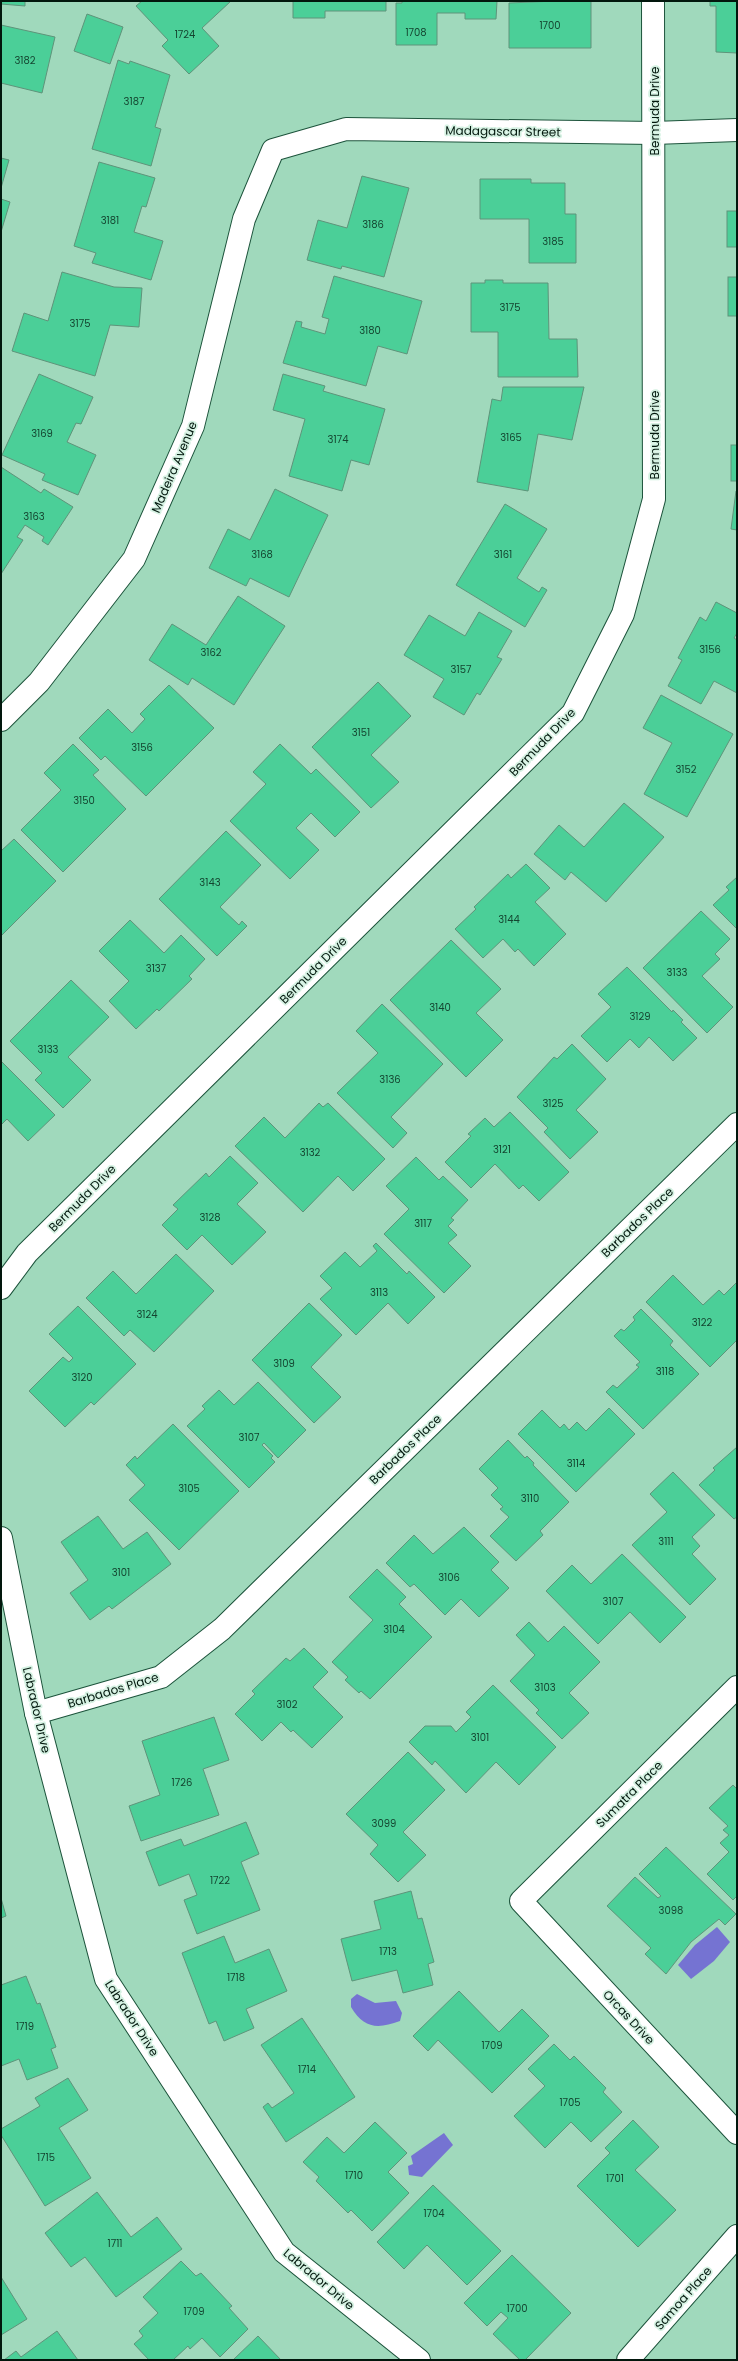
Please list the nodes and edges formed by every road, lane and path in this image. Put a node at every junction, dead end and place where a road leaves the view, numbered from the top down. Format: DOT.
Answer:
graph roads {
  1 [pos="653,1"];
  2 [pos="737,130"];
  3 [pos="654,133"];
  4 [pos="273,150"];
  5 [pos="1,720"];
  6 [pos="737,1124"];
  7 [pos="1,1288"];
  8 [pos="1,1538"];
  9 [pos="737,1687"];
  10 [pos="36,1713"];
  11 [pos="521,1901"];
  12 [pos="737,2133"];
  13 [pos="737,2236"];
  14 [pos="419,2360"];
  15 [pos="628,2360"];
  1 -- 3 [label="street, Bermuda Drive"];
  2 -- 3 [label="street, Madagascar Street"];
  3 -- 4 [label="street, Madagascar Street"];
  3 -- 7 [label="street, Bermuda Drive"];
  4 -- 5 [label="street, Madeira Avenue"];
  6 -- 10 [label="street, Barbados Place"];
  8 -- 10 [label="street, Labrador Drive"];
  9 -- 11 [label="street, Sumatra Place"];
  10 -- 14 [label="street, Labrador Drive"];
  11 -- 12 [label="street, Orcas Drive"];
  13 -- 15 [label="street, Samoa Place"];
}
